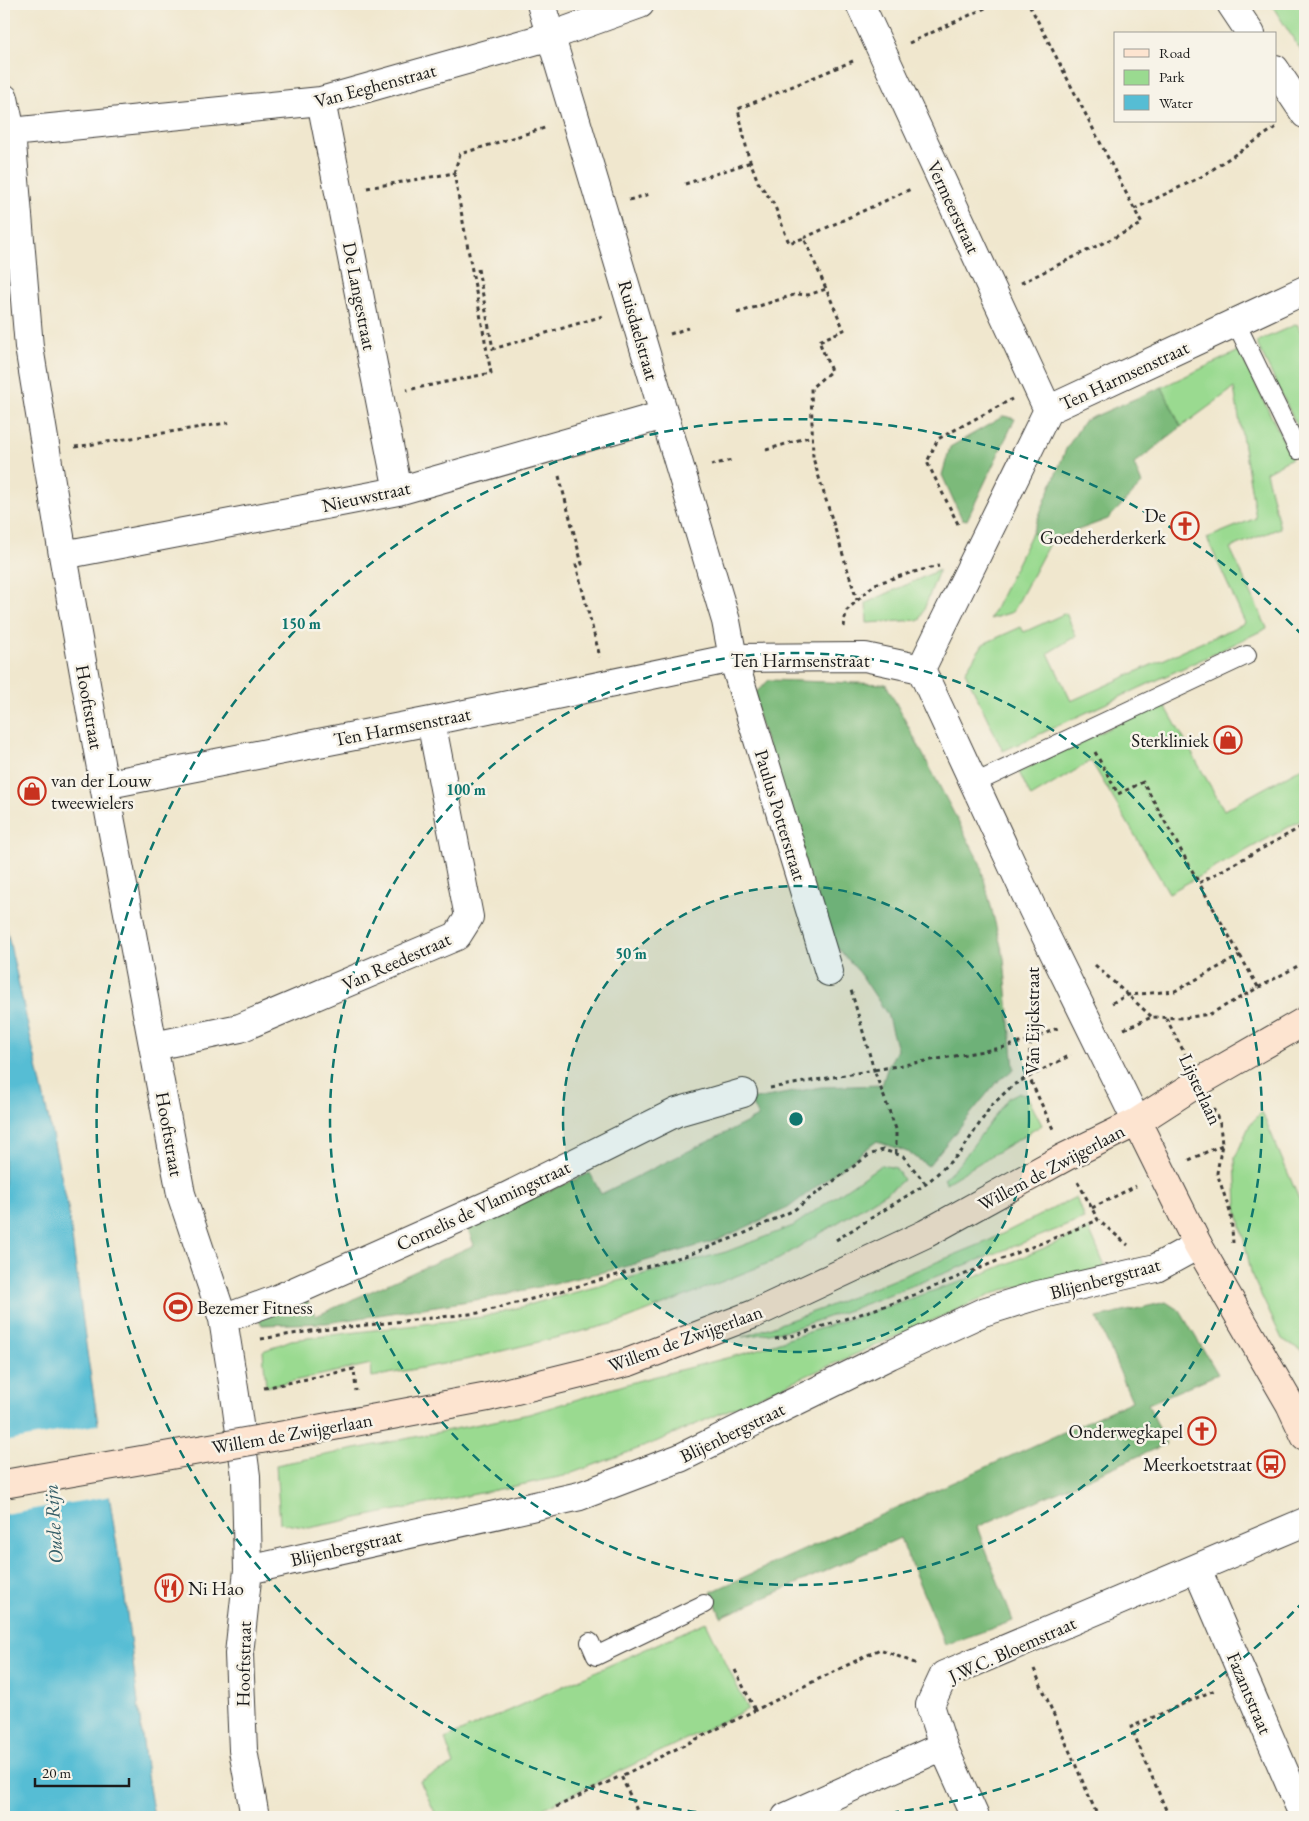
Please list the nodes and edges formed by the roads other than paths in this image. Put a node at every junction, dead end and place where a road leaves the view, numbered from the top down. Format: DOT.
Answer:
graph roads {
  1 [pos="541,4"];
  2 [pos="640,4"];
  3 [pos="860,4"];
  4 [pos="1231,4"];
  5 [pos="1250,32"];
  6 [pos="551,36"];
  7 [pos="1276,70"];
  8 [pos="4,98"];
  9 [pos="321,101"];
  10 [pos="1304,112"];
  11 [pos="11,132"];
  12 [pos="1305,290"];
  13 [pos="1236,323"];
  14 [pos="1042,398"];
  15 [pos="664,415"];
  16 [pos="1298,450"];
  17 [pos="398,492"];
  18 [pos="63,555"];
  19 [pos="1247,655"];
  20 [pos="733,658"];
  21 [pos="922,669"];
  22 [pos="431,721"];
  23 [pos="975,783"];
  24 [pos="104,785"];
  25 [pos="829,972"];
  26 [pos="1305,1021"];
  27 [pos="154,1046"];
  28 [pos="743,1093"];
  29 [pos="1137,1122"];
  30 [pos="1198,1245"];
  31 [pos="225,1332"];
  32 [pos="1298,1400"];
  33 [pos="1305,1436"];
  34 [pos="4,1484"];
  35 [pos="1305,1522"];
  36 [pos="1197,1568"];
  37 [pos="248,1570"];
  38 [pos="704,1604"];
  39 [pos="590,1642"];
  40 [pos="943,1746"];
  41 [pos="255,1817"];
  42 [pos="786,1817"];
  43 [pos="975,1817"];
  44 [pos="1304,1817"];
  1 -- 6 [label="street, Ruisdaelstraat"];
  2 -- 6 [label="street, Van Eeghenstraat"];
  3 -- 14 [label="street, Vermeerstraat"];
  4 -- 5 [label="street"];
  6 -- 9 [label="street, Van Eeghenstraat"];
  6 -- 15 [label="street, Ruisdaelstraat"];
  7 -- 10 [label="street"];
  8 -- 11 [label="street, Hooftstraat"];
  9 -- 11 [label="street, Van Eeghenstraat"];
  9 -- 17 [label="street, De Langestraat"];
  11 -- 18 [label="street, Hooftstraat"];
  12 -- 13 [label="street, Ten Harmsenstraat"];
  13 -- 14 [label="street, Ten Harmsenstraat"];
  13 -- 16 [label="lane"];
  14 -- 21 [label="street, Ten Harmsenstraat"];
  15 -- 17 [label="street, Nieuwstraat"];
  15 -- 20 [label="street, Ruisdaelstraat"];
  17 -- 18 [label="street, Nieuwstraat"];
  18 -- 24 [label="street, Hooftstraat"];
  19 -- 23 [label="lane"];
  20 -- 21 [label="street, Ten Harmsenstraat"];
  20 -- 22 [label="street, Ten Harmsenstraat"];
  20 -- 25 [label="street, Paulus Potterstraat"];
  21 -- 23 [label="street, Van Eijckstraat"];
  22 -- 24 [label="street, Ten Harmsenstraat"];
  22 -- 27 [label="street, Van Reedestraat"];
  23 -- 29 [label="street, Van Eijckstraat"];
  24 -- 27 [label="street, Hooftstraat"];
  26 -- 29 [label="street, Willem de Zwijgerlaan"];
  27 -- 31 [label="street, Hooftstraat"];
  28 -- 31 [label="street, Cornelis de Vlamingstraat"];
  29 -- 30 [label="street"];
  29 -- 34 [label="street, Willem de Zwijgerlaan, bridge"];
  30 -- 32 [label="street"];
  30 -- 37 [label="street, Blijenbergstraat"];
  31 -- 37 [label="street, Hooftstraat"];
  32 -- 33 [label="street"];
  35 -- 36 [label="street, J.W.C. Bloemstraat"];
  36 -- 40 [label="street, J.W.C. Bloemstraat"];
  36 -- 44 [label="street, Fazantstraat"];
  37 -- 41 [label="street, Hooftstraat"];
  38 -- 39 [label="lane"];
  40 -- 42 [label="street"];
  40 -- 43 [label="street, J.W.C. Bloemstraat"];
}
